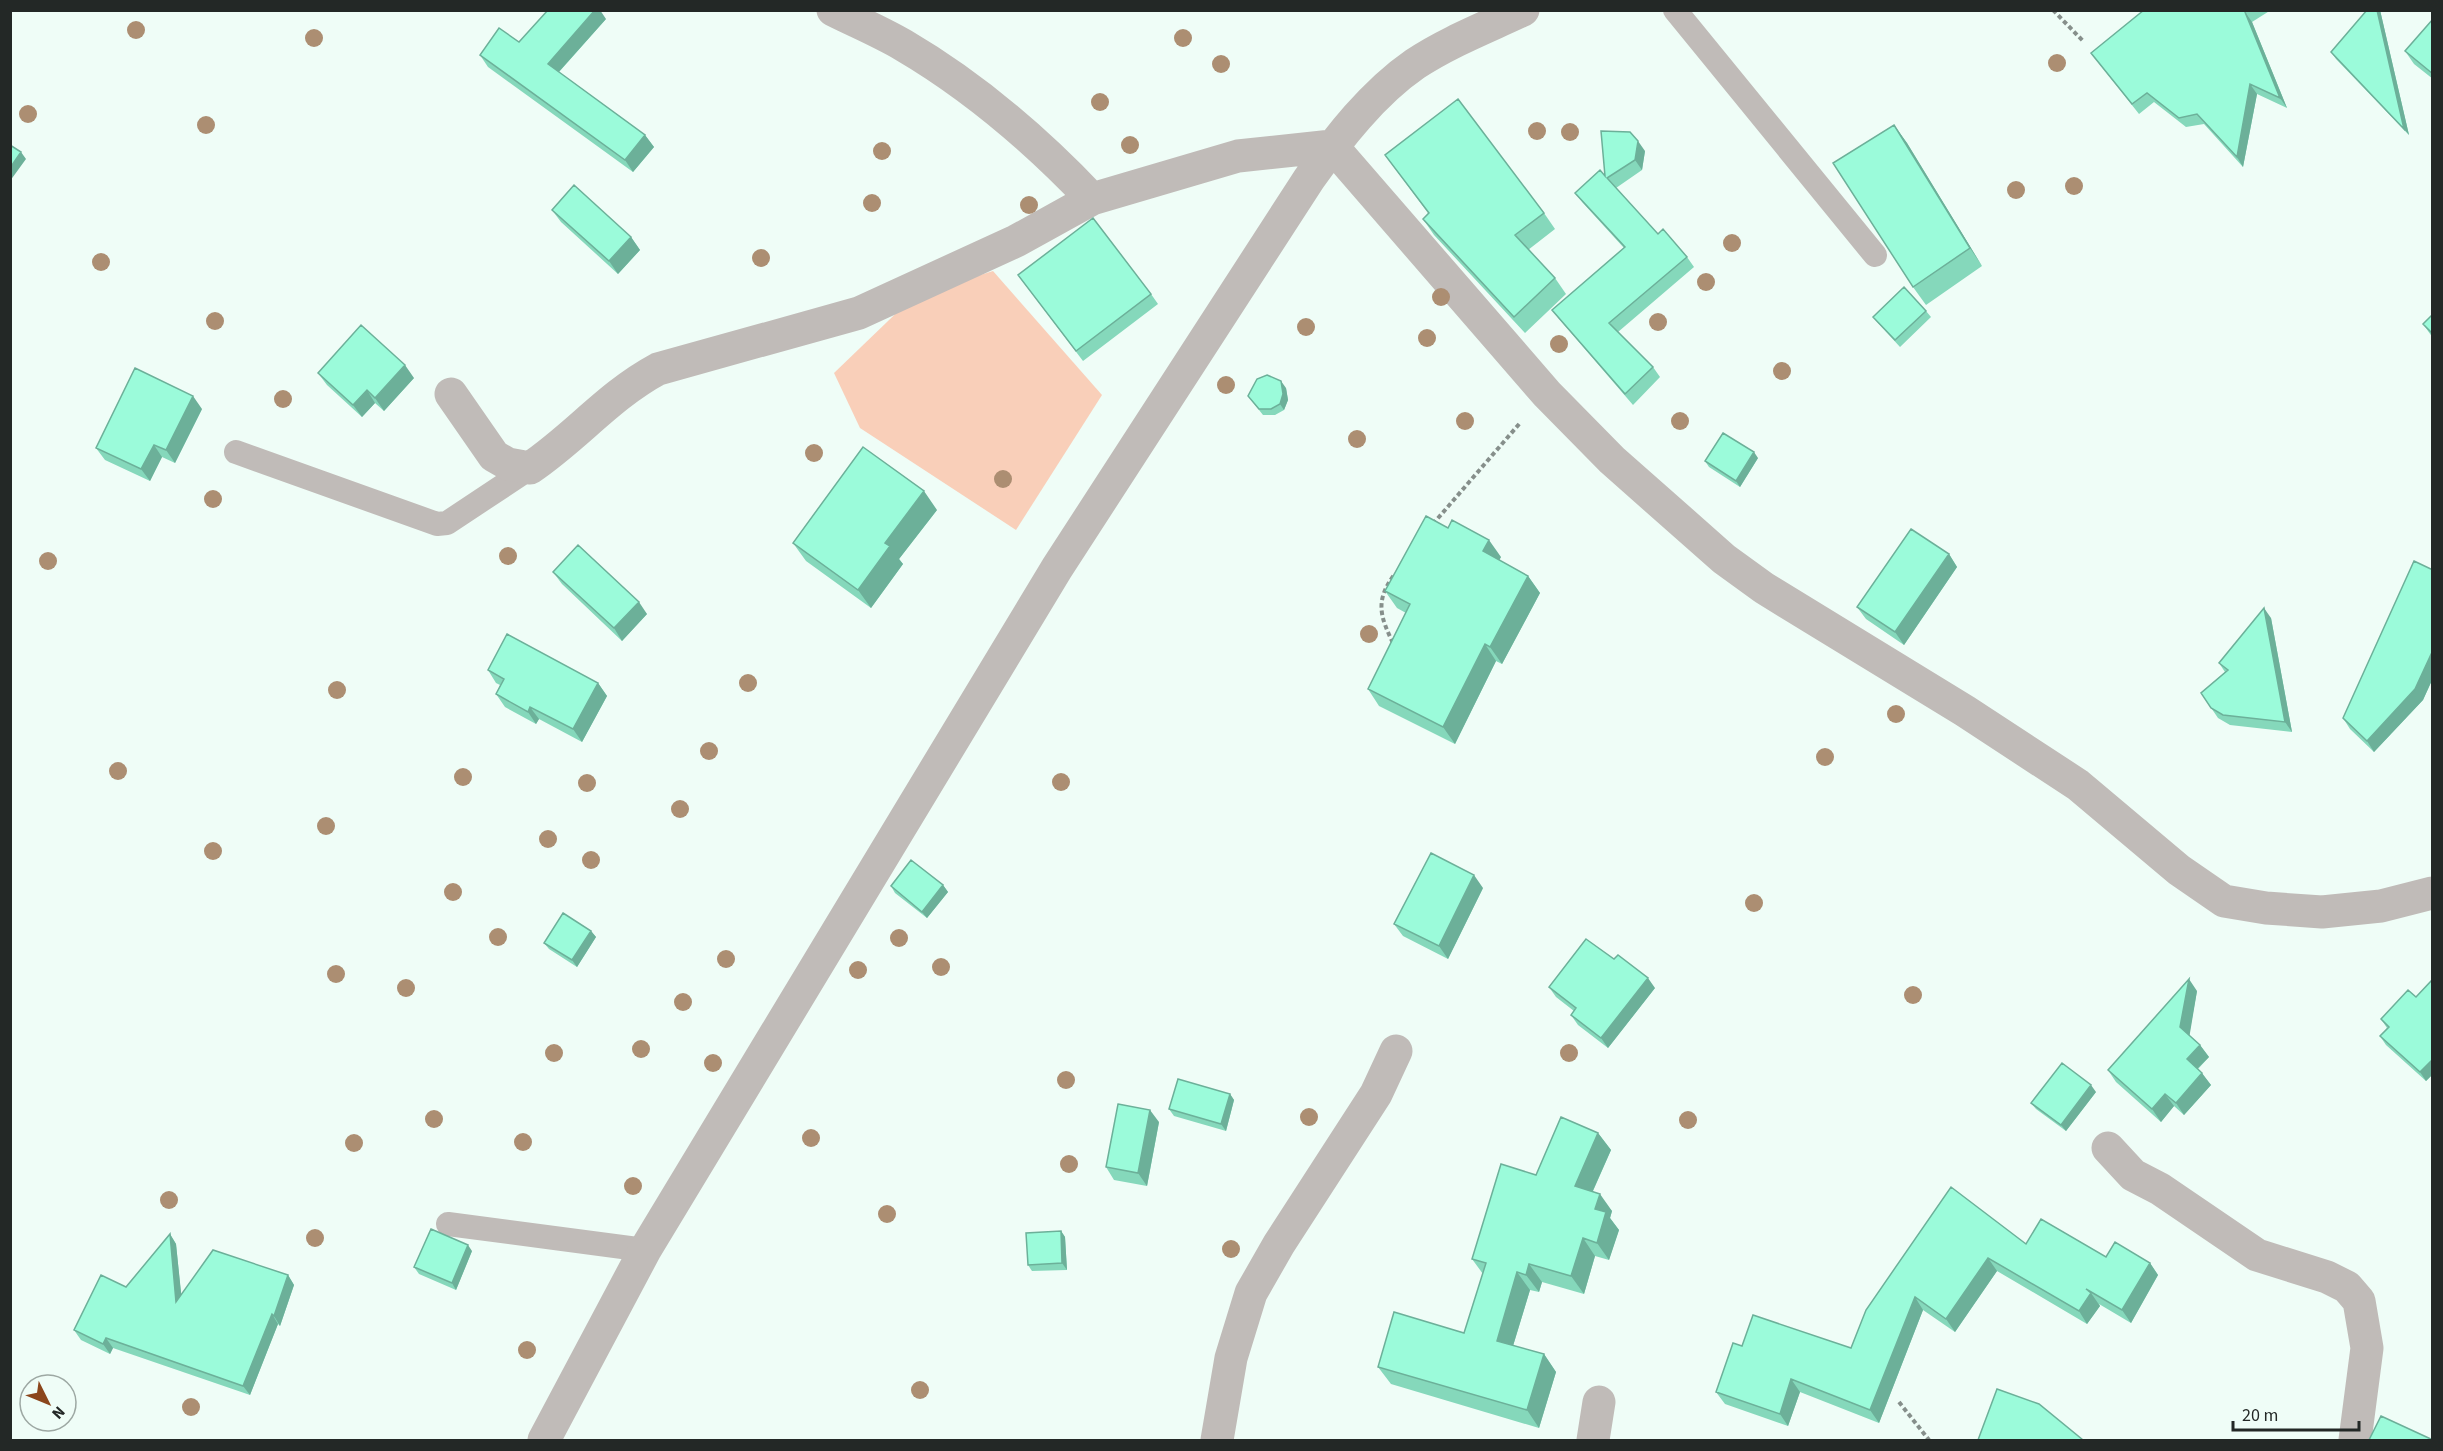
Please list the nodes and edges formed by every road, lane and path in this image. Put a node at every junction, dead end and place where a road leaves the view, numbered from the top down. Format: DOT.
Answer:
graph roads {
  1 [pos="833,10"];
  2 [pos="1523,10"];
  3 [pos="1675,10"];
  4 [pos="2053,10"];
  5 [pos="2084,42"];
  6 [pos="1332,146"];
  7 [pos="1092,199"];
  8 [pos="1875,255"];
  9 [pos="451,394"];
  10 [pos="1547,394"];
  11 [pos="236,452"];
  12 [pos="530,468"];
  13 [pos="1430,528"];
  14 [pos="1397,572"];
  15 [pos="1394,646"];
  16 [pos="2433,893"];
  17 [pos="1396,1051"];
  18 [pos="2108,1148"];
  19 [pos="448,1224"];
  20 [pos="645,1250"];
  21 [pos="1599,1402"];
  22 [pos="1899,1402"];
  23 [pos="544,1440"];
  24 [pos="1217,1440"];
  25 [pos="1593,1440"];
  26 [pos="1929,1440"];
  27 [pos="2355,1440"];
  1 -- 7 [label="street"];
  2 -- 6 [label="street"];
  3 -- 8 [label="lane"];
  4 -- 5 [label="path"];
  6 -- 7 [label="street"];
  6 -- 10 [label="street"];
  6 -- 20 [label="street"];
  7 -- 12 [label="street"];
  9 -- 12 [label="street"];
  10 -- 13 [label="path"];
  10 -- 16 [label="street"];
  11 -- 12 [label="lane"];
  14 -- 15 [label="path"];
  17 -- 24 [label="street"];
  18 -- 27 [label="street"];
  19 -- 20 [label="lane"];
  20 -- 23 [label="street"];
  21 -- 25 [label="street"];
  22 -- 26 [label="path"];
}
